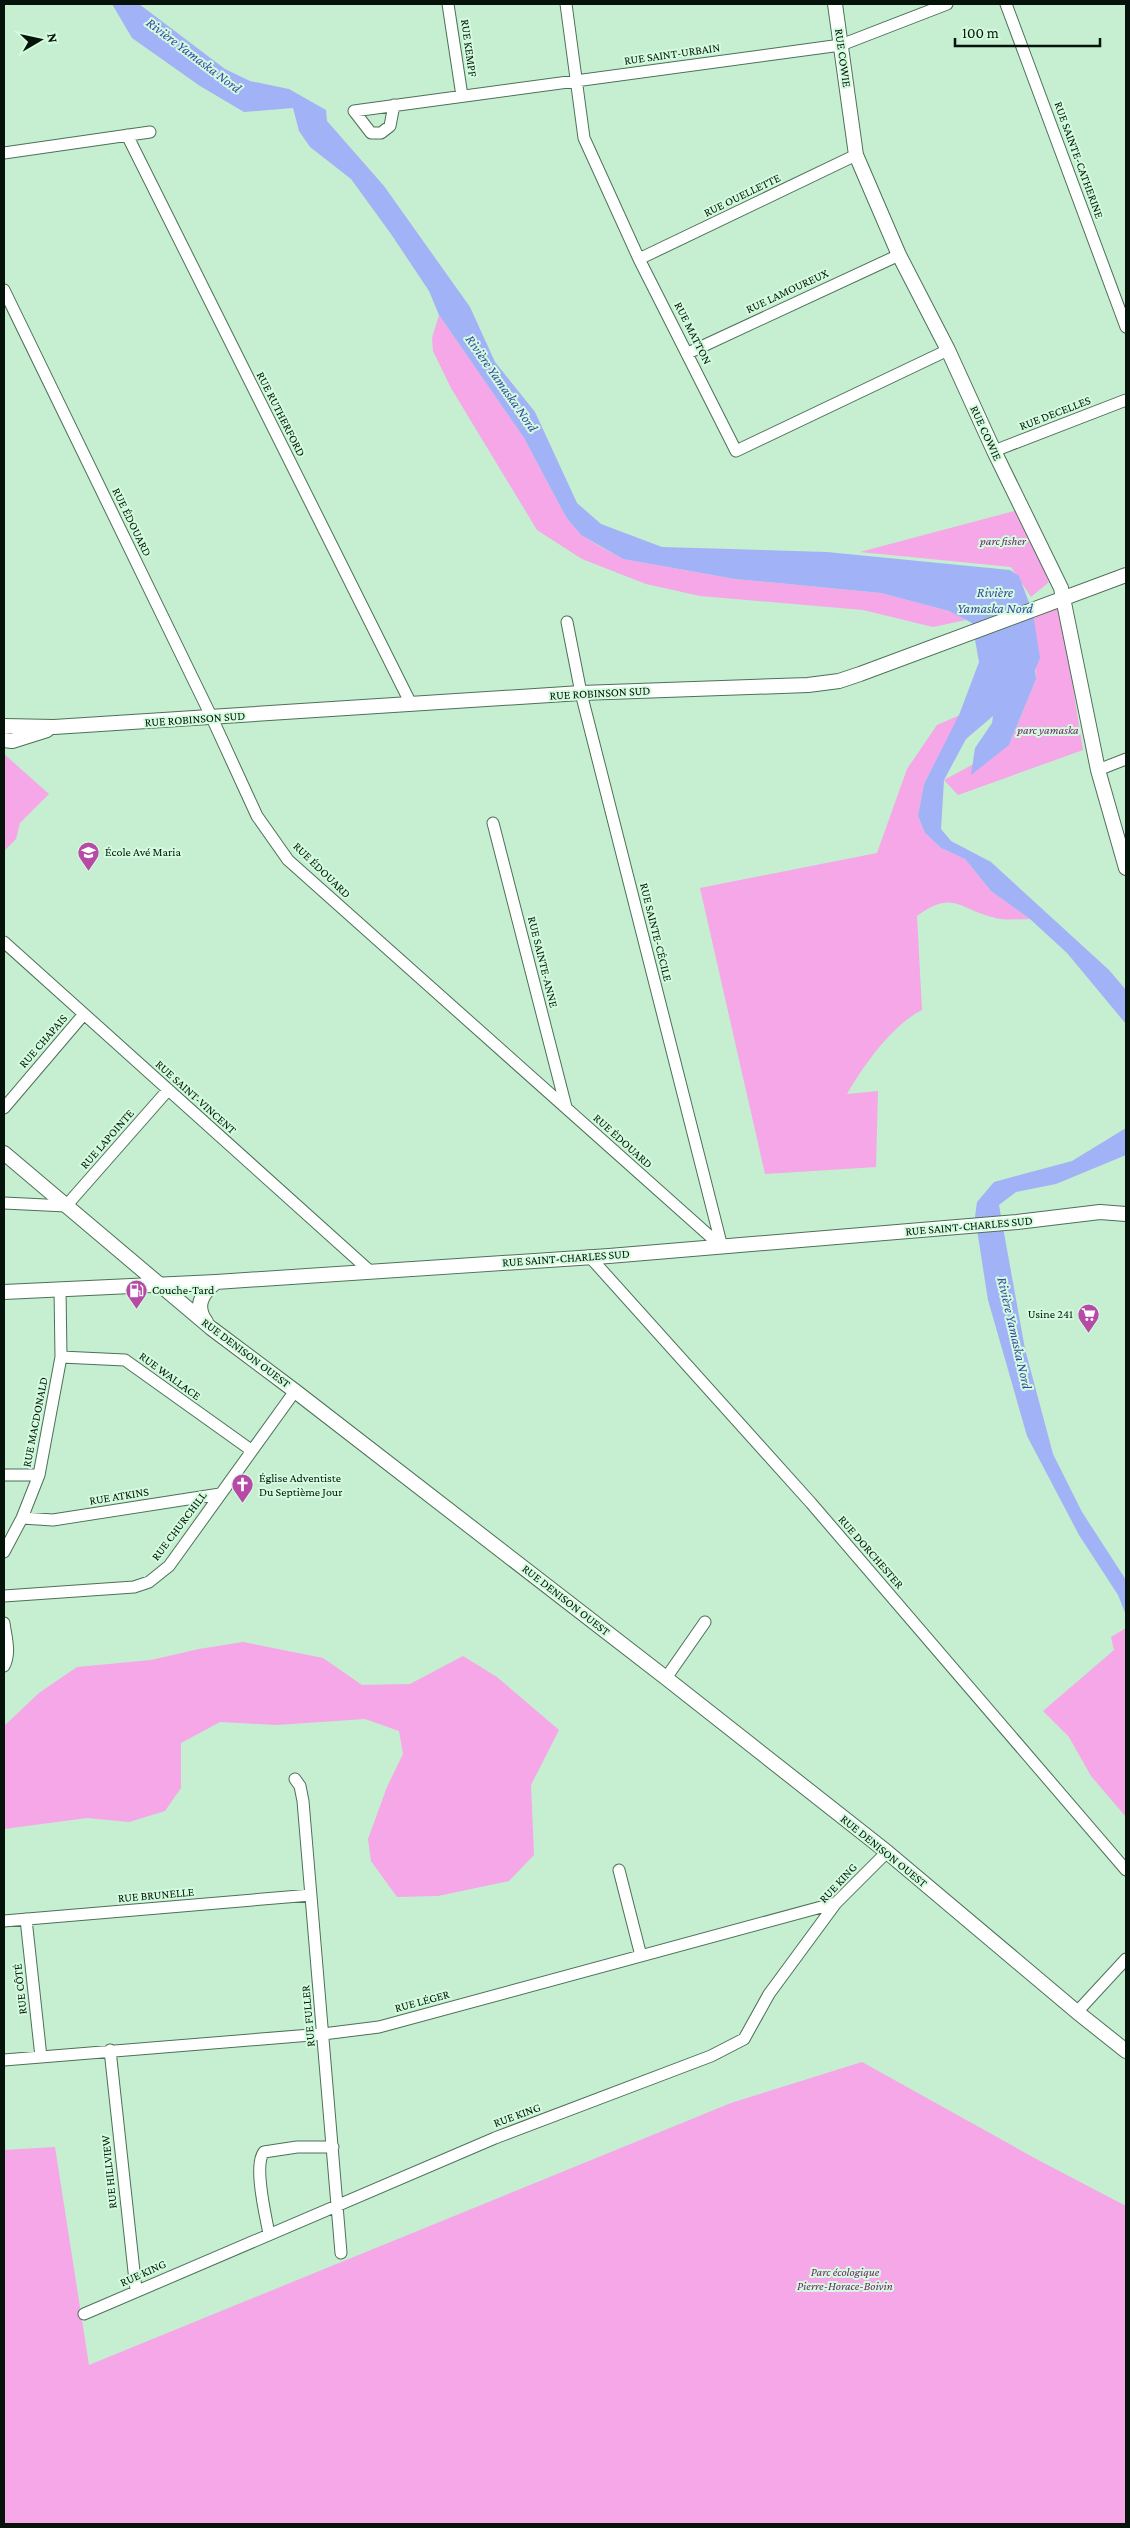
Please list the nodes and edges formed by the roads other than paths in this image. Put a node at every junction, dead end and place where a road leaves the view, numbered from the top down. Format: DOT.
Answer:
graph roads {
  1 [pos="448,4"];
  2 [pos="566,4"];
  3 [pos="835,4"];
  4 [pos="947,4"];
  5 [pos="1006,4"];
  6 [pos="841,45"];
  7 [pos="578,80"];
  8 [pos="462,96"];
  9 [pos="394,105"];
  10 [pos="150,132"];
  11 [pos="127,135"];
  12 [pos="4,153"];
  13 [pos="856,155"];
  14 [pos="899,255"];
  15 [pos="639,259"];
  16 [pos="4,290"];
  17 [pos="1126,326"];
  18 [pos="948,350"];
  19 [pos="688,353"];
  20 [pos="1126,400"];
  21 [pos="994,451"];
  22 [pos="1126,575"];
  23 [pos="1060,600"];
  24 [pos="567,622"];
  25 [pos="581,693"];
  26 [pos="411,704"];
  27 [pos="212,718"];
  28 [pos="4,726"];
  29 [pos="54,727"];
  30 [pos="4,740"];
  31 [pos="1126,760"];
  32 [pos="1098,770"];
  33 [pos="493,823"];
  34 [pos="1126,868"];
  35 [pos="4,942"];
  36 [pos="84,1014"];
  37 [pos="168,1090"];
  38 [pos="4,1108"];
  39 [pos="566,1108"];
  40 [pos="4,1153"];
  41 [pos="4,1203"];
  42 [pos="66,1206"];
  43 [pos="1126,1214"];
  44 [pos="722,1247"];
  45 [pos="589,1256"];
  46 [pos="371,1272"];
  47 [pos="216,1282"];
  48 [pos="159,1284"];
  49 [pos="60,1289"];
  50 [pos="4,1292"];
  51 [pos="211,1328"];
  52 [pos="61,1357"];
  53 [pos="295,1391"];
  54 [pos="251,1450"];
  55 [pos="4,1475"];
  56 [pos="39,1475"];
  57 [pos="220,1494"];
  58 [pos="22,1518"];
  59 [pos="4,1552"];
  60 [pos="4,1596"];
  61 [pos="705,1622"];
  62 [pos="4,1623"];
  63 [pos="4,1666"];
  64 [pos="666,1678"];
  65 [pos="294,1779"];
  66 [pos="887,1852"];
  67 [pos="619,1870"];
  68 [pos="1126,1870"];
  69 [pos="311,1895"];
  70 [pos="836,1904"];
  71 [pos="26,1919"];
  72 [pos="4,1921"];
  73 [pos="641,1956"];
  74 [pos="1126,1959"];
  75 [pos="1077,2012"];
  76 [pos="323,2034"];
  77 [pos="110,2050"];
  78 [pos="1126,2051"];
  79 [pos="41,2057"];
  80 [pos="4,2060"];
  81 [pos="333,2147"];
  82 [pos="338,2204"];
  83 [pos="268,2234"];
  84 [pos="341,2253"];
  85 [pos="136,2290"];
  86 [pos="84,2314"];
  1 -- 8 [label="street, RUE KEMPF"];
  2 -- 7 [label="street, RUE MATTON"];
  3 -- 6 [label="street, RUE COWIE"];
  4 -- 6 [label="street, RUE SAINT-URBAIN"];
  5 -- 17 [label="street, RUE SAINTE-CATHERINE"];
  6 -- 7 [label="street, RUE SAINT-URBAIN"];
  6 -- 13 [label="street, RUE COWIE"];
  7 -- 8 [label="street, RUE SAINT-URBAIN"];
  7 -- 15 [label="street, RUE MATTON"];
  8 -- 9 [label="street, RUE SAINT-URBAIN"];
  10 -- 11 [label="street"];
  11 -- 12 [label="street"];
  11 -- 26 [label="street, RUE RUTHERFORD"];
  13 -- 14 [label="street, RUE COWIE"];
  13 -- 15 [label="street, RUE OUELLETTE"];
  14 -- 18 [label="street, RUE COWIE"];
  14 -- 19 [label="street, RUE LAMOUREUX"];
  15 -- 19 [label="street, RUE MATTON"];
  16 -- 27 [label="street, RUE ÉDOUARD"];
  18 -- 19 [label="street, RUE MATTON"];
  18 -- 21 [label="street, RUE COWIE"];
  20 -- 21 [label="street, RUE DECELLES"];
  21 -- 23 [label="street, RUE COWIE"];
  22 -- 23 [label="street, RUE ROBINSON SUD"];
  23 -- 25 [label="street, RUE ROBINSON SUD"];
  23 -- 32 [label="street, RUE COWIE"];
  24 -- 25 [label="street, RUE SAINTE-CÉCILE"];
  25 -- 26 [label="street, RUE ROBINSON SUD"];
  25 -- 44 [label="street, RUE SAINTE-CÉCILE"];
  26 -- 27 [label="street, RUE ROBINSON SUD"];
  27 -- 29 [label="street, RUE ROBINSON SUD"];
  27 -- 39 [label="street, RUE ÉDOUARD"];
  28 -- 29 [label="street, RUE ROBINSON SUD"];
  29 -- 30 [label="street, RUE ROBINSON SUD"];
  31 -- 32 [label="street"];
  32 -- 34 [label="street, RUE COWIE"];
  33 -- 39 [label="street, RUE SAINTE-ANNE"];
  35 -- 36 [label="street, RUE SAINT-VINCENT"];
  36 -- 37 [label="street, RUE SAINT-VINCENT"];
  36 -- 38 [label="street, RUE CHAPAIS"];
  37 -- 42 [label="street, RUE LAPOINTE"];
  37 -- 46 [label="street, RUE SAINT-VINCENT"];
  39 -- 44 [label="street, RUE ÉDOUARD"];
  40 -- 42 [label="street, RUE DENISON OUEST"];
  41 -- 42 [label="street"];
  42 -- 48 [label="street, RUE DENISON OUEST"];
  43 -- 44 [label="street, RUE SAINT-CHARLES SUD"];
  44 -- 45 [label="street, RUE SAINT-CHARLES SUD"];
  45 -- 46 [label="street, RUE SAINT-CHARLES SUD"];
  45 -- 68 [label="street, RUE DORCHESTER"];
  46 -- 47 [label="street, RUE SAINT-CHARLES SUD"];
  47 -- 48 [label="street, RUE SAINT-CHARLES SUD"];
  47 -- 51 [label="street"];
  48 -- 49 [label="street, RUE SAINT-CHARLES SUD"];
  48 -- 51 [label="street, RUE DENISON OUEST"];
  49 -- 50 [label="street, RUE SAINT-CHARLES SUD"];
  49 -- 52 [label="street, RUE MACDONALD"];
  51 -- 53 [label="street, RUE DENISON OUEST"];
  52 -- 54 [label="street, RUE WALLACE"];
  52 -- 56 [label="street, RUE MACDONALD"];
  53 -- 54 [label="street, RUE CHURCHILL"];
  53 -- 64 [label="street, RUE DENISON OUEST"];
  54 -- 57 [label="street, RUE CHURCHILL"];
  55 -- 56 [label="street"];
  56 -- 58 [label="street, RUE MACDONALD"];
  57 -- 58 [label="street, RUE ATKINS"];
  57 -- 60 [label="street, RUE CHURCHILL"];
  58 -- 59 [label="street, RUE MACDONALD"];
  61 -- 64 [label="street"];
  62 -- 63 [label="street"];
  64 -- 66 [label="street, RUE DENISON OUEST"];
  65 -- 69 [label="street, RUE FULLER"];
  66 -- 70 [label="street, RUE KING"];
  66 -- 75 [label="street, RUE DENISON OUEST"];
  67 -- 73 [label="street"];
  69 -- 71 [label="street, RUE BRUNELLE"];
  69 -- 76 [label="street, RUE FULLER"];
  70 -- 73 [label="street, RUE LÉGER"];
  70 -- 82 [label="street, RUE KING"];
  71 -- 72 [label="street, RUE BRUNELLE"];
  71 -- 79 [label="street, RUE CÔTÉ"];
  73 -- 76 [label="street, RUE LÉGER"];
  74 -- 75 [label="street"];
  75 -- 78 [label="street, RUE DENISON OUEST"];
  76 -- 77 [label="street, RUE LÉGER"];
  76 -- 81 [label="street, RUE FULLER"];
  77 -- 79 [label="street, RUE LÉGER"];
  77 -- 85 [label="street, RUE HILLVIEW"];
  79 -- 80 [label="street, RUE LÉGER"];
  81 -- 82 [label="street, RUE FULLER"];
  81 -- 83 [label="street"];
  82 -- 83 [label="street, RUE KING"];
  82 -- 84 [label="street, RUE FULLER"];
  83 -- 85 [label="street, RUE KING"];
  85 -- 86 [label="street, RUE KING"];
}
